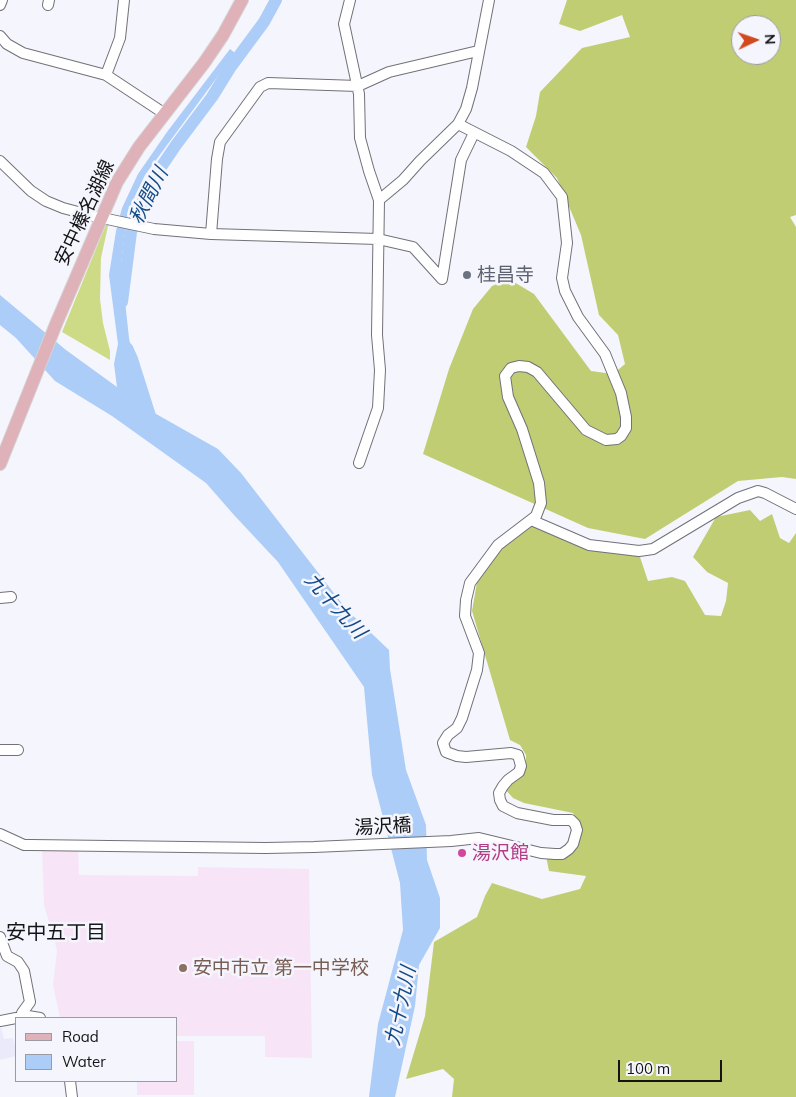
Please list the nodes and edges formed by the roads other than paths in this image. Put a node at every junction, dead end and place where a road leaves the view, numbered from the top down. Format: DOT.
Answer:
graph roads {
  1 [pos="2,0"];
  2 [pos="124,0"];
  3 [pos="242,0"];
  4 [pos="350,0"];
  5 [pos="489,0"];
  6 [pos="0,5"];
  7 [pos="0,36"];
  8 [pos="478,51"];
  9 [pos="106,75"];
  10 [pos="358,86"];
  11 [pos="165,114"];
  12 [pos="458,124"];
  13 [pos="474,133"];
  14 [pos="0,161"];
  15 [pos="379,200"];
  16 [pos="106,219"];
  17 [pos="211,234"];
  18 [pos="378,239"];
  19 [pos="359,463"];
  20 [pos="0,464"];
  21 [pos="796,509"];
  22 [pos="531,520"];
  23 [pos="0,598"];
  24 [pos="11,598"];
  25 [pos="0,750"];
  26 [pos="18,750"];
  27 [pos="0,834"];
  28 [pos="0,937"];
  29 [pos="20,1017"];
  30 [pos="15,1019"];
  31 [pos="0,1021"];
  32 [pos="70,1082"];
  33 [pos="72,1097"];
  1 -- 6 [label="street"];
  2 -- 9 [label="street"];
  3 -- 11 [label="main road, 安中榛名湖線"];
  4 -- 10 [label="street"];
  5 -- 8 [label="street"];
  7 -- 9 [label="street"];
  8 -- 10 [label="street"];
  8 -- 12 [label="street"];
  9 -- 11 [label="street"];
  10 -- 15 [label="street"];
  10 -- 17 [label="street"];
  11 -- 16 [label="main road, 安中榛名湖線"];
  12 -- 13 [label="street"];
  12 -- 15 [label="street"];
  13 -- 18 [label="street"];
  13 -- 22 [label="street"];
  14 -- 16 [label="street"];
  15 -- 18 [label="street"];
  16 -- 17 [label="street"];
  16 -- 20 [label="main road, 安中榛名湖線"];
  17 -- 18 [label="street"];
  18 -- 19 [label="street"];
  21 -- 22 [label="street"];
  22 -- 27 [label="street, 湯沢橋"];
  23 -- 24 [label="street"];
  25 -- 26 [label="street"];
  28 -- 29 [label="street"];
  30 -- 31 [label="street"];
  32 -- 33 [label="street"];
}
